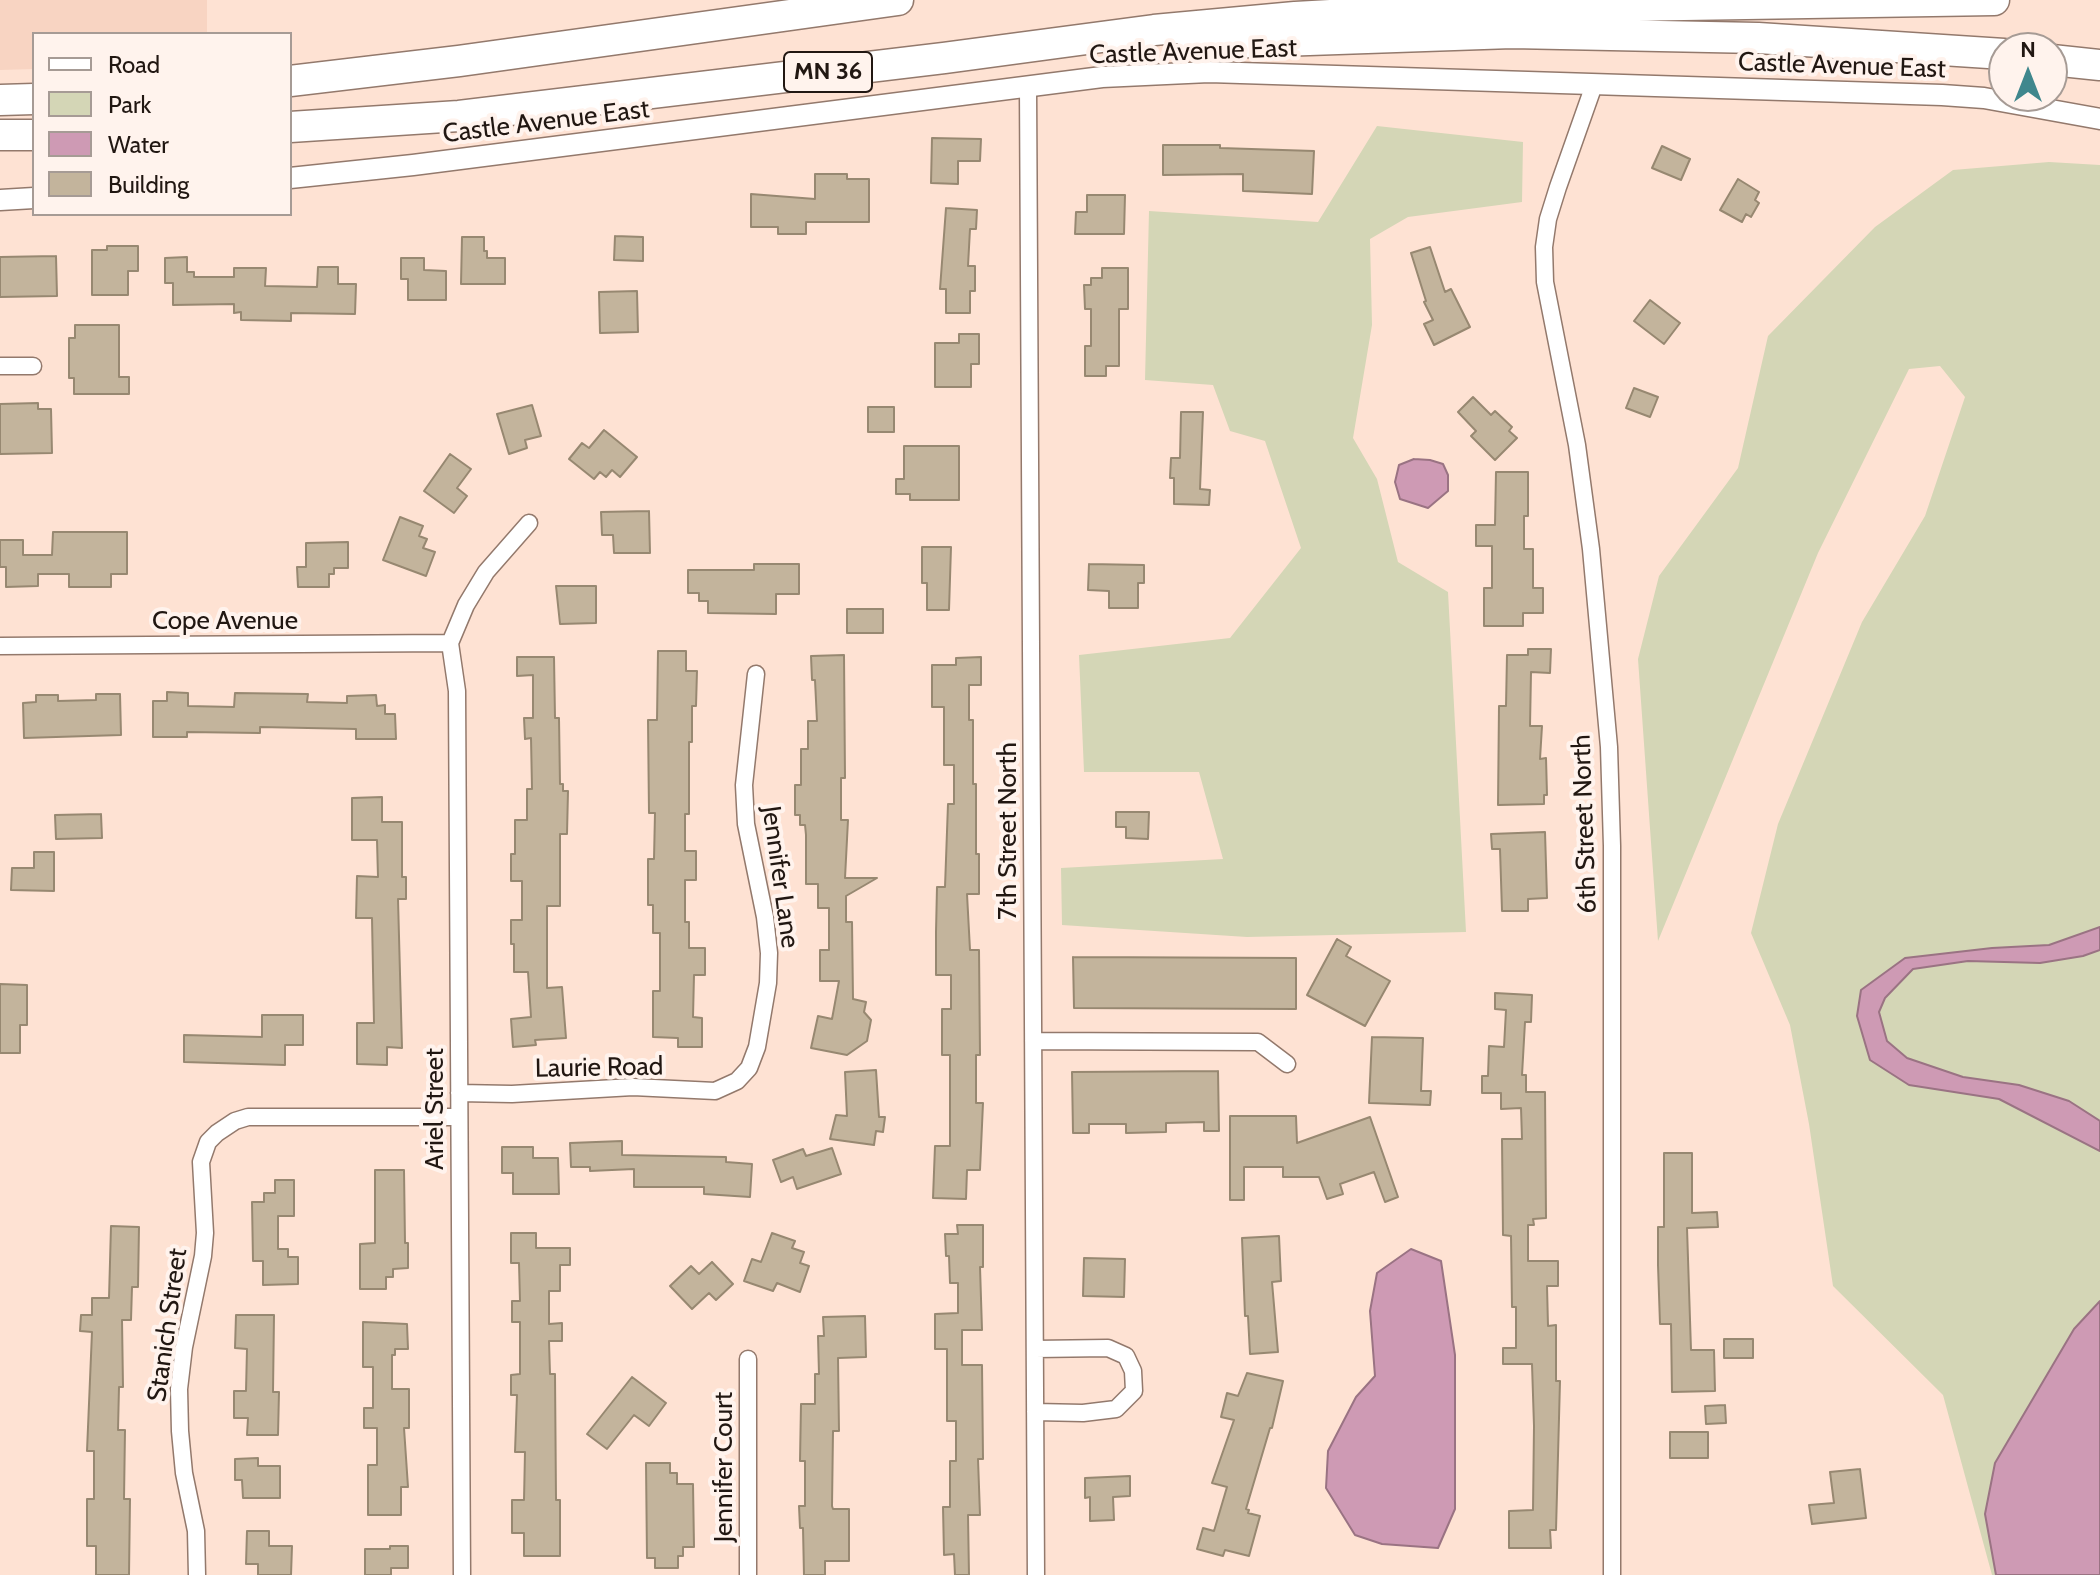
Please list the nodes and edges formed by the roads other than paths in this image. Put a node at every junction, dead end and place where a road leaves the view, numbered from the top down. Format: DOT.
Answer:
graph roads {
  1 [pos="898,0"];
  2 [pos="1994,0"];
  3 [pos="1043,44"];
  4 [pos="1988,53"];
  5 [pos="2068,62"];
  6 [pos="2100,65"];
  7 [pos="292,81"];
  8 [pos="1594,85"];
  9 [pos="1028,87"];
  10 [pos="32,99"];
  11 [pos="0,100"];
  12 [pos="2100,119"];
  13 [pos="292,127"];
  14 [pos="0,135"];
  15 [pos="32,135"];
  16 [pos="292,178"];
  17 [pos="32,198"];
  18 [pos="0,200"];
  19 [pos="0,366"];
  20 [pos="33,366"];
  21 [pos="529,523"];
  22 [pos="450,643"];
  23 [pos="0,646"];
  24 [pos="756,674"];
  25 [pos="1033,1041"];
  26 [pos="1287,1064"];
  27 [pos="737,1081"];
  28 [pos="459,1093"];
  29 [pos="458,1117"];
  30 [pos="1035,1349"];
  31 [pos="748,1359"];
  32 [pos="1035,1412"];
  33 [pos="197,1575"];
  34 [pos="462,1575"];
  35 [pos="748,1575"];
  36 [pos="1036,1575"];
  37 [pos="1612,1575"];
  1 -- 7 [label="highway, MN 36"];
  2 -- 3 [label="highway, MN 36"];
  3 -- 4 [label="highway"];
  3 -- 13 [label="highway, MN 36"];
  5 -- 6 [label="highway"];
  8 -- 9 [label="street, Castle Avenue East"];
  8 -- 12 [label="street, Castle Avenue East"];
  8 -- 37 [label="street, 6th Street North"];
  9 -- 16 [label="street, Castle Avenue East"];
  9 -- 25 [label="street, 7th Street North"];
  10 -- 11 [label="highway"];
  14 -- 15 [label="highway"];
  17 -- 18 [label="street"];
  19 -- 20 [label="street"];
  21 -- 22 [label="street"];
  22 -- 23 [label="street, Cope Avenue"];
  22 -- 28 [label="street, Ariel Street"];
  24 -- 27 [label="street, Jennifer Lane"];
  25 -- 26 [label="street"];
  25 -- 30 [label="street, 7th Street North"];
  27 -- 28 [label="street, Laurie Road"];
  28 -- 29 [label="street, Ariel Street"];
  29 -- 33 [label="street, Stanich Street"];
  29 -- 34 [label="street, Ariel Street"];
  30 -- 32 [label="street, 7th Street North"];
  30 -- 32 [label="street"];
  31 -- 35 [label="street, Jennifer Court"];
  32 -- 36 [label="street, 7th Street North"];
}
